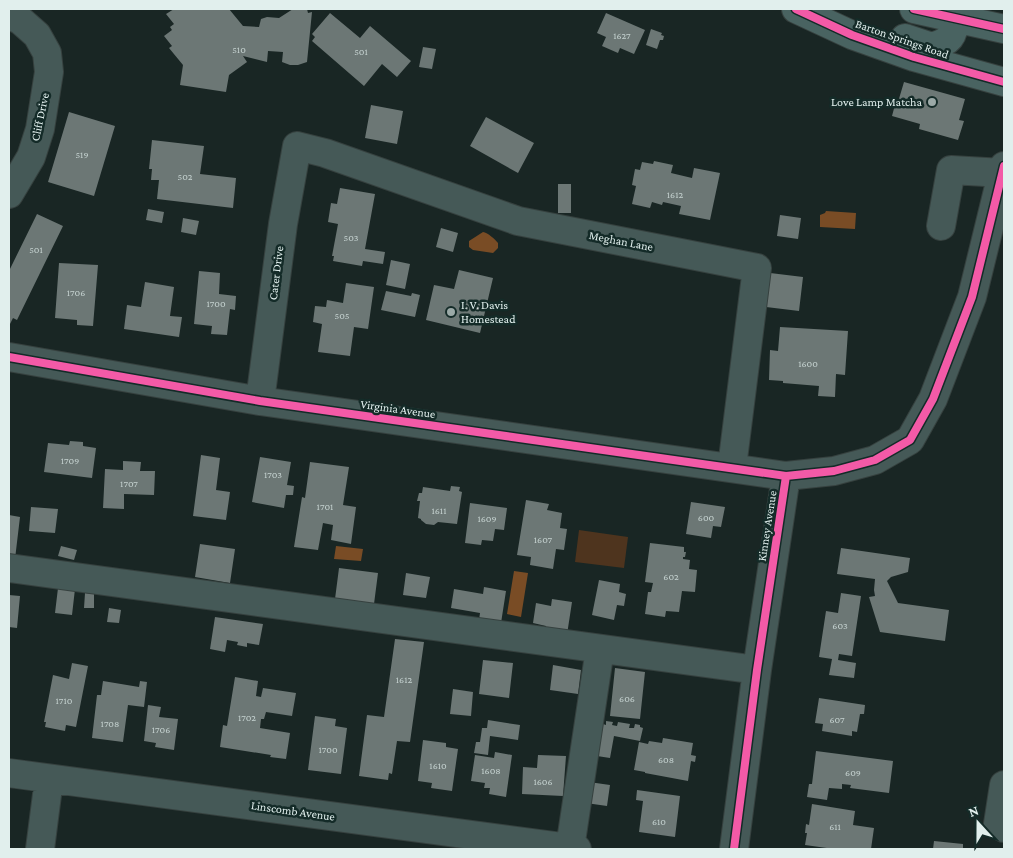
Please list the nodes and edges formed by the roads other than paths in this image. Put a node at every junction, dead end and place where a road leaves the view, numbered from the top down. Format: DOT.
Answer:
graph roads {
  1 [pos="796,9"];
  2 [pos="835,9"];
  3 [pos="914,9"];
  4 [pos="957,13"];
  5 [pos="9,15"];
  6 [pos="1004,29"];
  7 [pos="1004,82"];
  8 [pos="297,146"];
  9 [pos="1003,170"];
  10 [pos="9,194"];
  11 [pos="941,226"];
  12 [pos="997,228"];
  13 [pos="9,357"];
  14 [pos="260,401"];
  15 [pos="732,467"];
  16 [pos="786,476"];
  17 [pos="9,568"];
  18 [pos="600,649"];
  19 [pos="757,670"];
  20 [pos="9,773"];
  21 [pos="49,778"];
  22 [pos="1004,785"];
  23 [pos="1004,828"];
  24 [pos="40,849"];
  25 [pos="574,849"];
  26 [pos="734,849"];
  1 -- 7 [label="main road, Barton Springs Road"];
  2 -- 4 [label="main road"];
  3 -- 4 [label="main road"];
  4 -- 6 [label="main road"];
  5 -- 10 [label="street, Cliff Drive"];
  8 -- 14 [label="street, Cater Drive"];
  8 -- 15 [label="street, Meghan Lane"];
  9 -- 11 [label="street"];
  9 -- 12 [label="street, Kinney Avenue"];
  12 -- 16 [label="street, Kinney Avenue"];
  13 -- 14 [label="street, Virginia Avenue"];
  14 -- 15 [label="street, Virginia Avenue"];
  15 -- 16 [label="street, Virginia Avenue"];
  16 -- 19 [label="street, Kinney Avenue"];
  17 -- 18 [label="street"];
  18 -- 19 [label="street"];
  18 -- 25 [label="street"];
  19 -- 26 [label="street, Kinney Avenue"];
  20 -- 21 [label="street, Linscomb Avenue"];
  21 -- 24 [label="street"];
  21 -- 25 [label="street, Linscomb Avenue"];
  22 -- 23 [label="street"];
}
